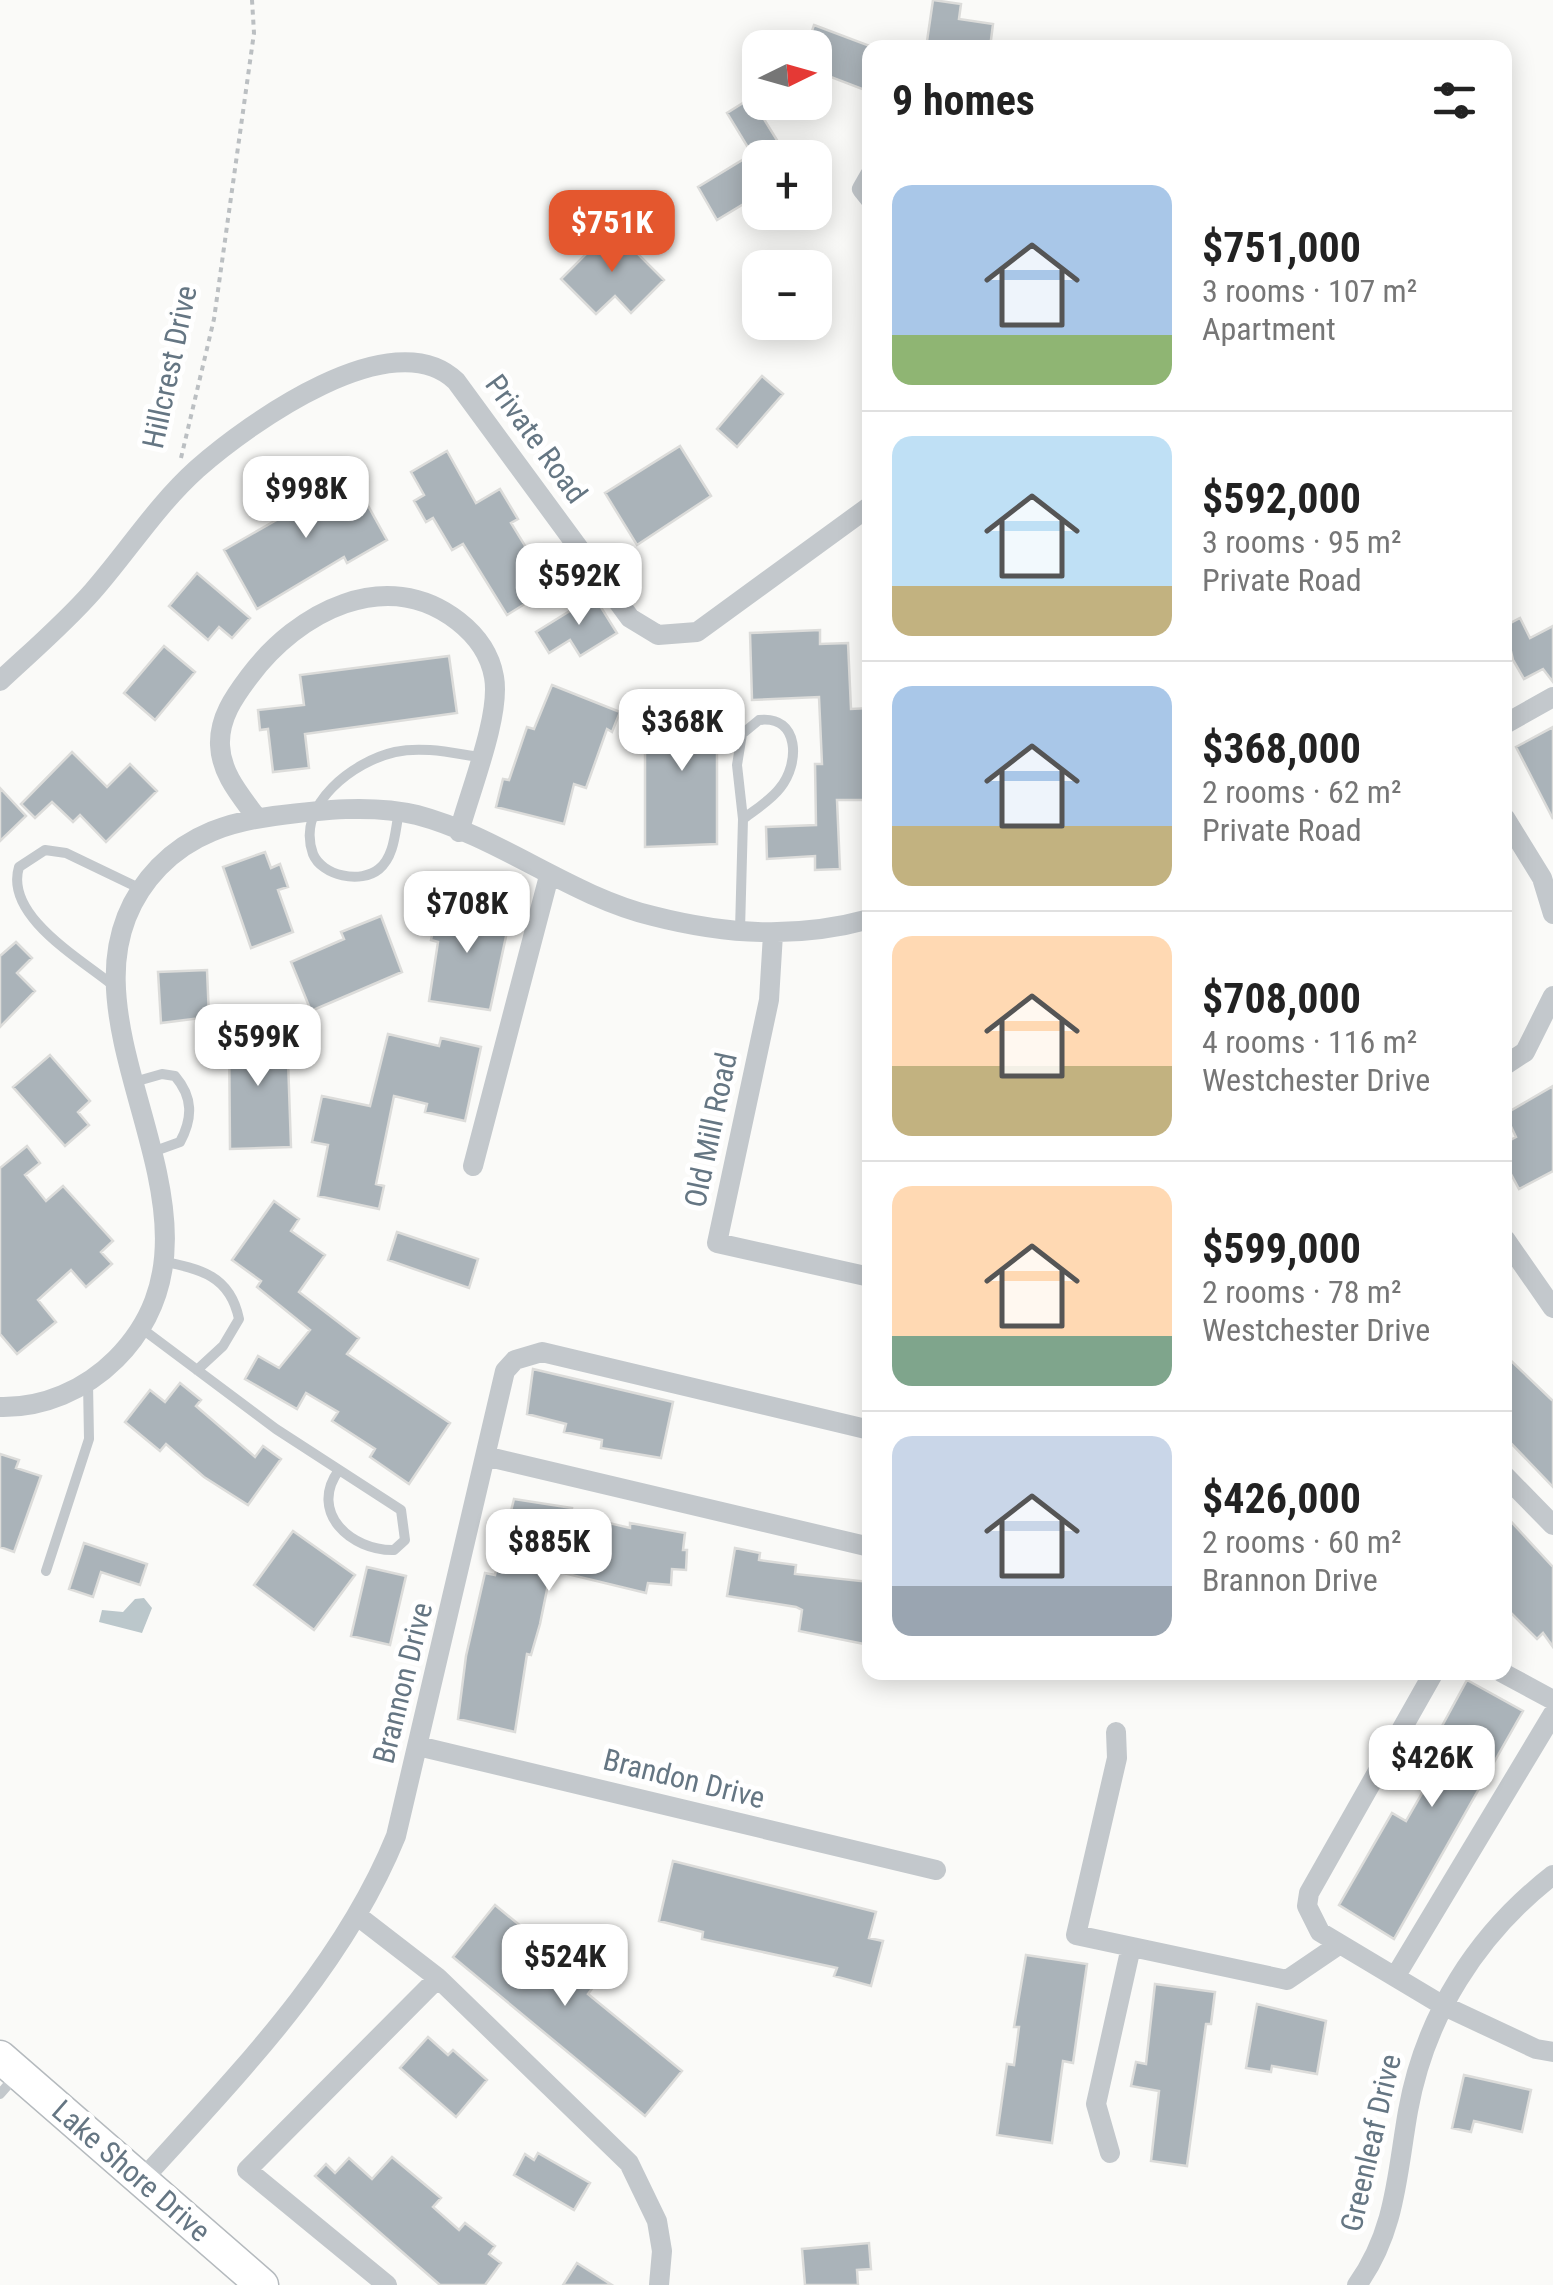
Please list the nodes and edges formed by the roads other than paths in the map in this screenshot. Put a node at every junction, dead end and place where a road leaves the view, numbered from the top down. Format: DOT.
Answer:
graph roads {
  1 [pos="172,496"];
  2 [pos="862,512"];
  3 [pos="0,681"];
  4 [pos="1553,696"];
  5 [pos="1512,720"];
  6 [pos="479,756"];
  7 [pos="316,812"];
  8 [pos="398,812"];
  9 [pos="257,818"];
  10 [pos="744,819"];
  11 [pos="1512,827"];
  12 [pos="459,832"];
  13 [pos="1547,874"];
  14 [pos="548,876"];
  15 [pos="141,889"];
  16 [pos="1553,914"];
  17 [pos="862,921"];
  18 [pos="740,932"];
  19 [pos="773,934"];
  20 [pos="116,988"];
  21 [pos="1553,996"];
  22 [pos="1512,1060"];
  23 [pos="134,1082"];
  24 [pos="156,1151"];
  25 [pos="474,1166"];
  26 [pos="1512,1250"];
  27 [pos="161,1261"];
  28 [pos="862,1275"];
  29 [pos="1553,1308"];
  30 [pos="141,1328"];
  31 [pos="197,1370"];
  32 [pos="88,1382"];
  33 [pos="0,1407"];
  34 [pos="862,1428"];
  35 [pos="489,1457"];
  36 [pos="338,1470"];
  37 [pos="1512,1483"];
  38 [pos="1553,1525"];
  39 [pos="862,1545"];
  40 [pos="46,1571"];
  41 [pos="1512,1678"];
  42 [pos="1430,1680"];
  43 [pos="1553,1700"];
  44 [pos="1553,1714"];
  45 [pos="1116,1732"];
  46 [pos="418,1746"];
  47 [pos="936,1870"];
  48 [pos="1553,1875"];
  49 [pos="359,1918"];
  50 [pos="1340,1944"];
  51 [pos="1130,1947"];
  52 [pos="1395,1977"];
  53 [pos="438,1978"];
  54 [pos="1442,2006"];
  55 [pos="1553,2052"];
  56 [pos="6,2075"];
  57 [pos="1110,2153"];
  58 [pos="142,2180"];
  59 [pos="262,2285"];
  60 [pos="387,2285"];
  61 [pos="659,2285"];
  62 [pos="1357,2285"];
  1 -- 2 [label="street, Private Road"];
  1 -- 3 [label="street, Hillcrest Drive"];
  4 -- 5 [label="street"];
  6 -- 7 [label="lane"];
  6 -- 9 [label="street"];
  6 -- 12 [label="street"];
  7 -- 8 [label="street"];
  7 -- 8 [label="lane"];
  7 -- 9 [label="street"];
  8 -- 12 [label="street"];
  9 -- 15 [label="street"];
  10 -- 10 [label="lane"];
  10 -- 18 [label="lane"];
  11 -- 13 [label="street"];
  12 -- 14 [label="street"];
  13 -- 16 [label="street"];
  14 -- 18 [label="street"];
  14 -- 25 [label="street"];
  15 -- 20 [label="street"];
  15 -- 20 [label="lane"];
  17 -- 19 [label="street"];
  18 -- 19 [label="street"];
  19 -- 28 [label="street, Old Mill Road"];
  20 -- 23 [label="street"];
  21 -- 22 [label="street"];
  23 -- 24 [label="street"];
  23 -- 24 [label="lane"];
  24 -- 27 [label="street"];
  26 -- 29 [label="street"];
  27 -- 30 [label="street"];
  27 -- 31 [label="lane"];
  30 -- 31 [label="lane"];
  30 -- 32 [label="street"];
  31 -- 36 [label="lane"];
  32 -- 33 [label="street"];
  32 -- 40 [label="lane"];
  34 -- 35 [label="street, Brannon Drive"];
  35 -- 39 [label="street"];
  35 -- 46 [label="street, Brannon Drive"];
  36 -- 36 [label="lane"];
  37 -- 38 [label="street"];
  41 -- 43 [label="street"];
  42 -- 50 [label="street"];
  44 -- 52 [label="street"];
  45 -- 51 [label="street"];
  46 -- 47 [label="street, Brandon Drive"];
  46 -- 49 [label="street, Brannon Drive"];
  48 -- 54 [label="street, Greenleaf Drive"];
  49 -- 53 [label="street"];
  49 -- 58 [label="street, Brannon Drive"];
  50 -- 51 [label="street"];
  50 -- 52 [label="street"];
  51 -- 57 [label="street"];
  52 -- 54 [label="street"];
  53 -- 60 [label="street"];
  53 -- 61 [label="street"];
  54 -- 55 [label="street"];
  54 -- 62 [label="street, Greenleaf Drive"];
  56 -- 58 [label="main road, Lake Shore Drive"];
  58 -- 59 [label="main road, Lake Shore Drive"];
}
